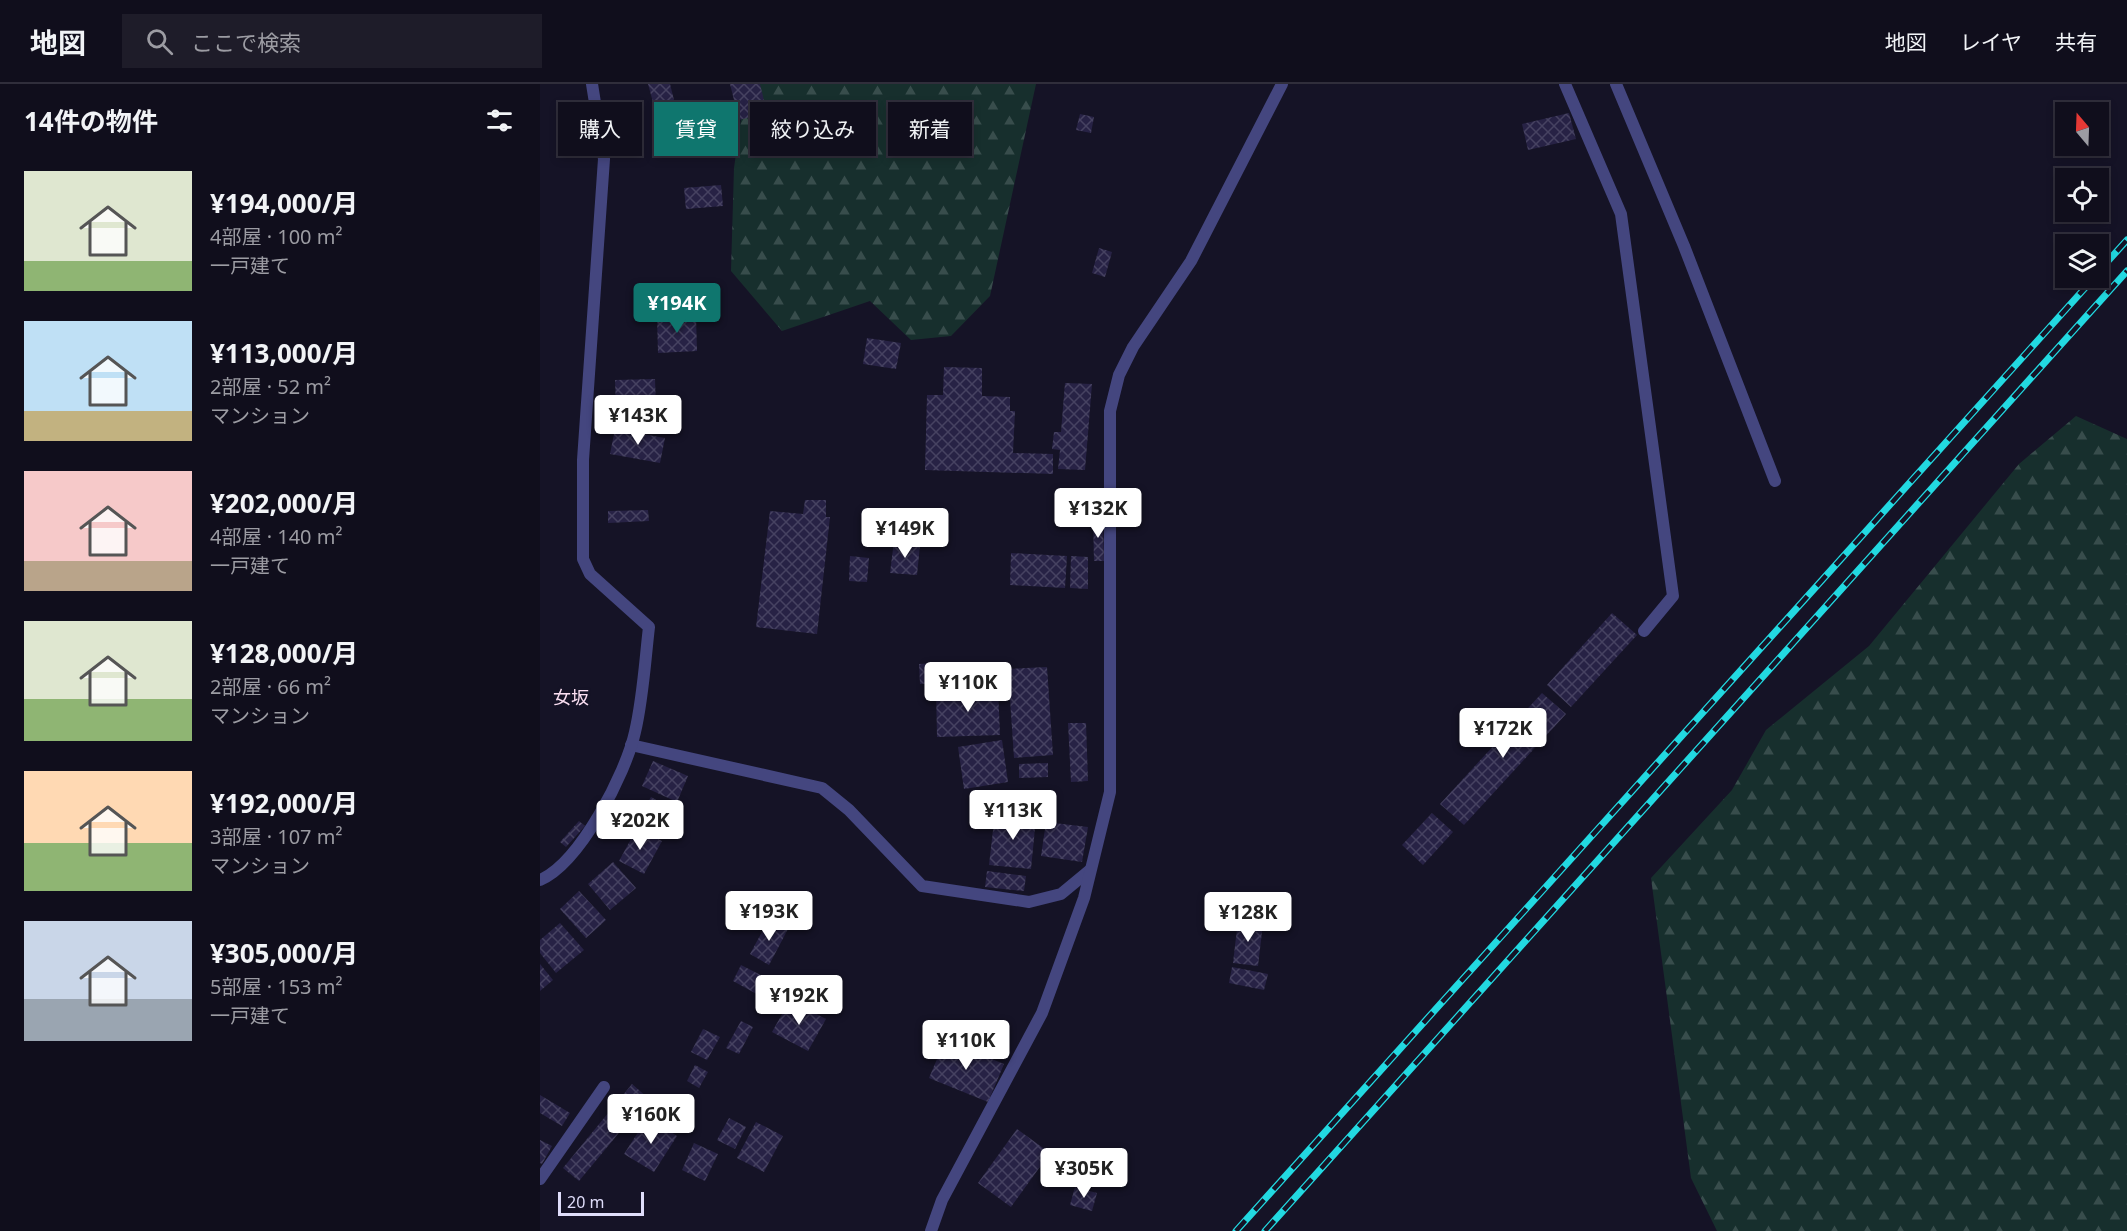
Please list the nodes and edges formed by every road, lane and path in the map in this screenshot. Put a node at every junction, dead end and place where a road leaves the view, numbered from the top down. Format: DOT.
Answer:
graph roads {
  1 [pos="592,84"];
  2 [pos="1282,84"];
  3 [pos="1565,84"];
  4 [pos="1616,84"];
  5 [pos="1775,481"];
  6 [pos="1644,631"];
  7 [pos="631,745"];
  8 [pos="1090,870"];
  9 [pos="540,880"];
  10 [pos="604,1088"];
  11 [pos="540,1179"];
  12 [pos="931,1231"];
  1 -- 7 [label="street"];
  2 -- 8 [label="street"];
  3 -- 6 [label="street"];
  4 -- 5 [label="street"];
  7 -- 8 [label="street"];
  7 -- 9 [label="street"];
  8 -- 12 [label="street"];
  10 -- 11 [label="street"];
}
